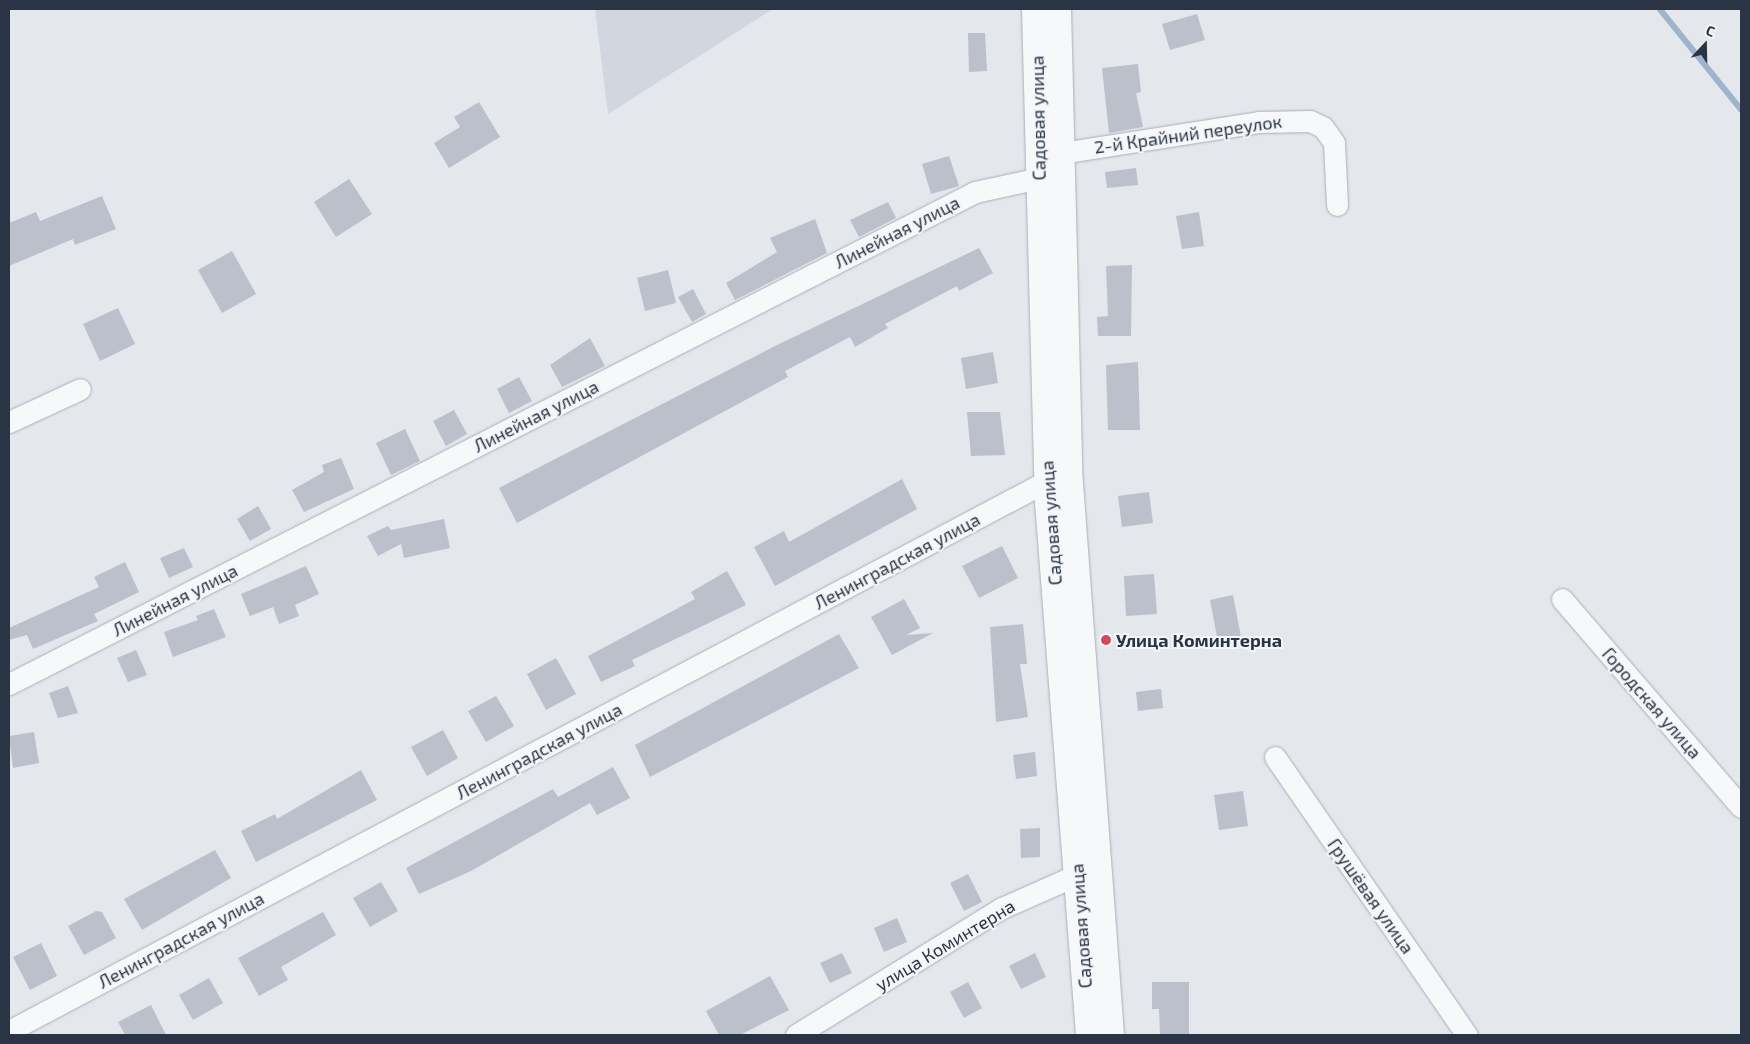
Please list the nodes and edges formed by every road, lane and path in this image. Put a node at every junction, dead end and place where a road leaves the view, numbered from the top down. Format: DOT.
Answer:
graph roads {
  1 [pos="1035,9"];
  2 [pos="1058,9"];
  3 [pos="1061,152"];
  4 [pos="1039,178"];
  5 [pos="1337,205"];
  6 [pos="80,389"];
  7 [pos="9,422"];
  8 [pos="1058,475"];
  9 [pos="1562,599"];
  10 [pos="9,684"];
  11 [pos="1275,757"];
  12 [pos="1741,808"];
  13 [pos="1088,870"];
  14 [pos="9,1031"];
  15 [pos="796,1035"];
  16 [pos="1089,1035"];
  17 [pos="1111,1035"];
  18 [pos="1467,1035"];
  1 -- 4 [label="street, Садовая улица"];
  2 -- 3 [label="street, Садовая улица"];
  3 -- 4 [label="street"];
  3 -- 5 [label="street, 2-й Крайний переулок"];
  3 -- 8 [label="street, Садовая улица"];
  4 -- 8 [label="street, Садовая улица"];
  4 -- 10 [label="street, Линейная улица"];
  6 -- 7 [label="street"];
  8 -- 13 [label="street, Садовая улица"];
  8 -- 14 [label="street, Ленинградская улица"];
  9 -- 12 [label="street, Городская улица"];
  11 -- 18 [label="street, Грушёвая улица"];
  13 -- 15 [label="street, улица Коминтерна"];
  13 -- 16 [label="street, Садовая улица"];
  13 -- 17 [label="street, Садовая улица"];
}
